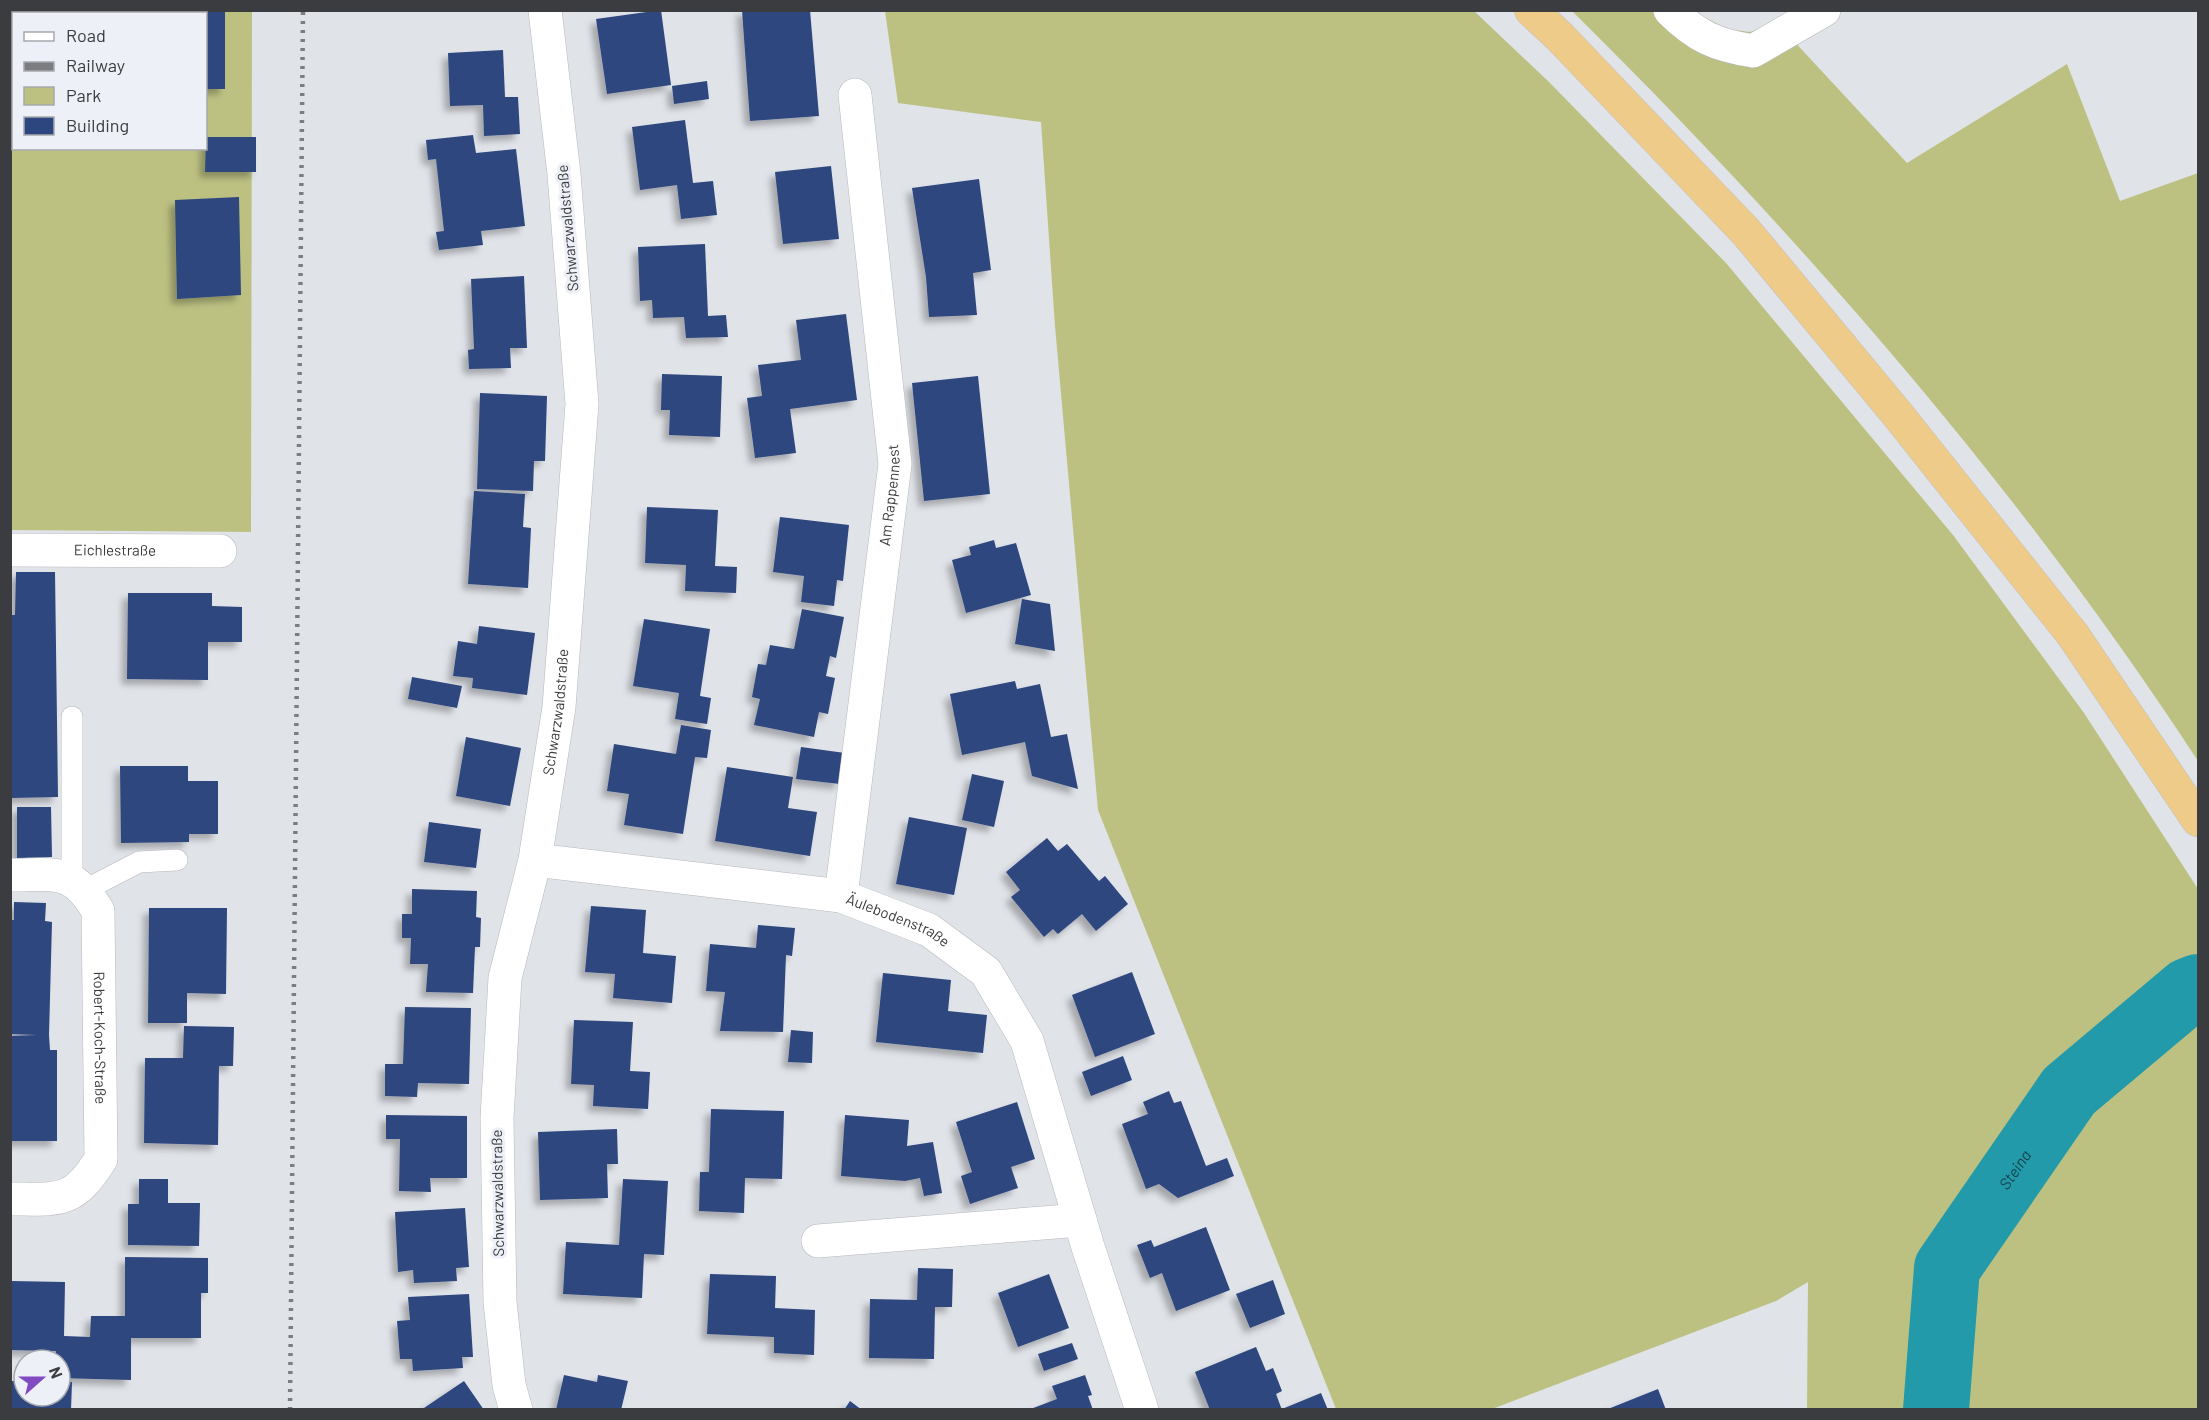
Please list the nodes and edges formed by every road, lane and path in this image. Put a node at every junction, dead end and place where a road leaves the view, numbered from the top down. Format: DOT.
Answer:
graph roads {
  1 [pos="545,10"];
  2 [pos="1531,10"];
  3 [pos="1670,10"];
  4 [pos="1824,10"];
  5 [pos="855,95"];
  6 [pos="10,550"];
  7 [pos="220,551"];
  8 [pos="72,717"];
  9 [pos="2199,820"];
  10 [pos="177,860"];
  11 [pos="535,860"];
  12 [pos="10,875"];
  13 [pos="79,886"];
  14 [pos="841,896"];
  15 [pos="10,1198"];
  16 [pos="1080,1220"];
  17 [pos="818,1241"];
  18 [pos="516,1410"];
  19 [pos="1142,1410"];
  1 -- 11 [label="street, Schwarzwaldstraße"];
  2 -- 9 [label="highway"];
  3 -- 4 [label="street"];
  5 -- 14 [label="street, Am Rappennest"];
  6 -- 7 [label="street, Eichlestraße"];
  8 -- 13 [label="lane"];
  10 -- 13 [label="lane"];
  11 -- 14 [label="street, Äulebodenstraße"];
  11 -- 18 [label="street, Schwarzwaldstraße"];
  12 -- 13 [label="street"];
  13 -- 15 [label="street, Robert-Koch-Straße"];
  14 -- 16 [label="street, Äulebodenstraße"];
  16 -- 17 [label="street"];
  16 -- 19 [label="street, Äulebodenstraße"];
}
